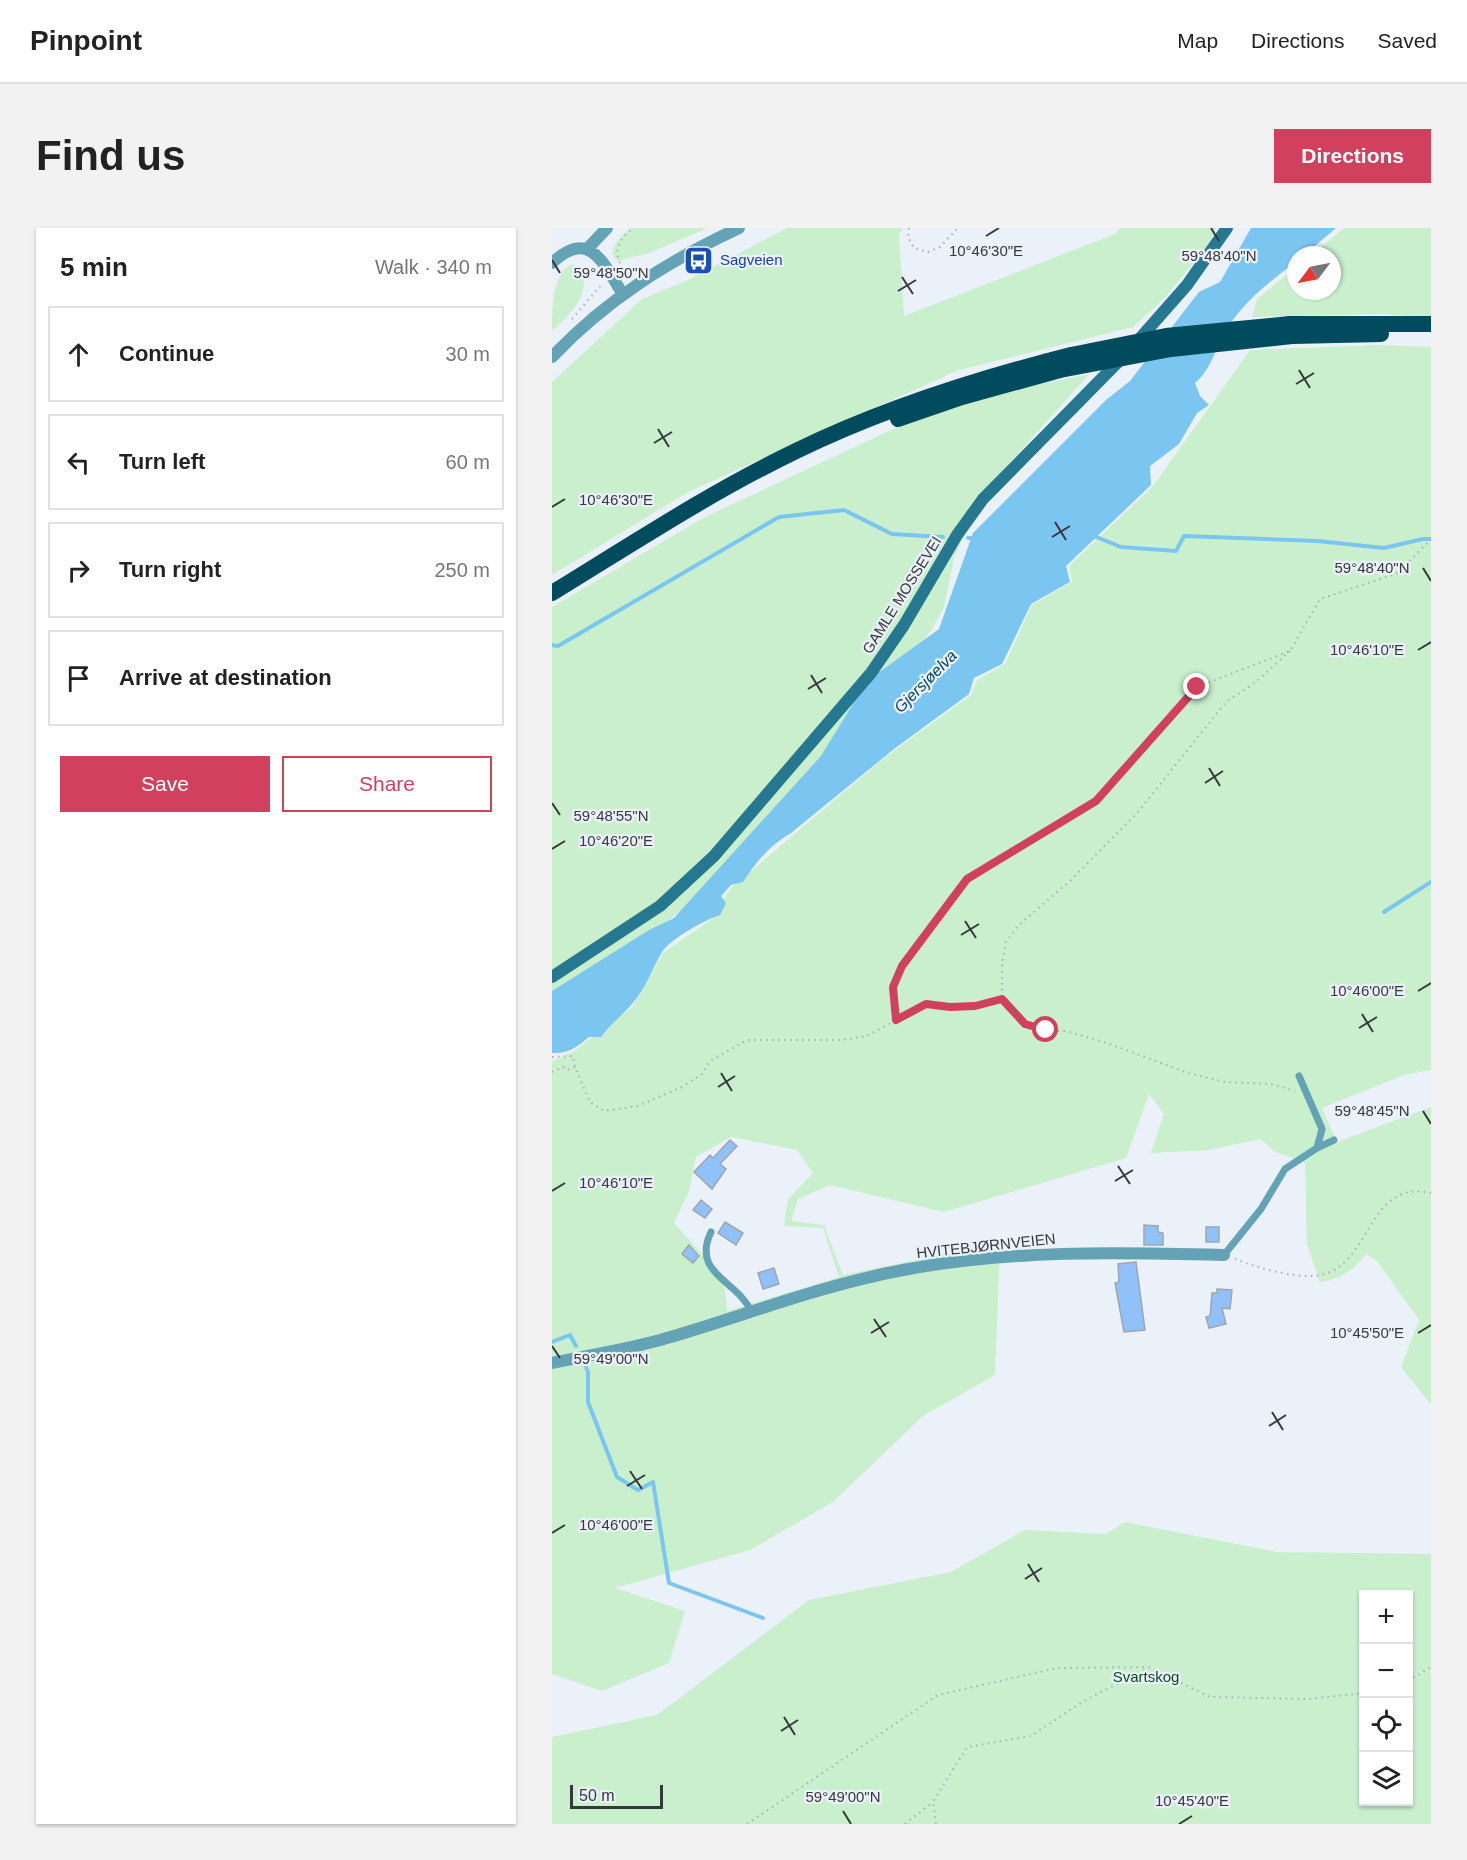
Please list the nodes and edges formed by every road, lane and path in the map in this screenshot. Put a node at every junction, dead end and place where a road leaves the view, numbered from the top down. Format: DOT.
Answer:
graph roads {
  1 [pos="607,228"];
  2 [pos="633,228"];
  3 [pos="739,228"];
  4 [pos="909,228"];
  5 [pos="958,228"];
  6 [pos="1227,228"];
  7 [pos="589,247"];
  8 [pos="552,263"];
  9 [pos="641,272"];
  10 [pos="617,273"];
  11 [pos="622,293"];
  12 [pos="567,324"];
  13 [pos="1431,324"];
  14 [pos="1291,330"];
  15 [pos="1431,335"];
  16 [pos="552,357"];
  17 [pos="1431,540"];
  18 [pos="552,593"];
  19 [pos="552,605"];
  20 [pos="1290,651"];
  21 [pos="552,977"];
  22 [pos="1002,999"];
  23 [pos="896,1020"];
  24 [pos="552,1057"];
  25 [pos="575,1067"];
  26 [pos="552,1072"];
  27 [pos="1299,1076"];
  28 [pos="1307,1090"];
  29 [pos="1334,1140"];
  30 [pos="1317,1148"];
  31 [pos="1431,1193"];
  32 [pos="711,1232"];
  33 [pos="1224,1255"];
  34 [pos="751,1311"];
  35 [pos="552,1363"];
  36 [pos="1148,1667"];
  37 [pos="1431,1667"];
  38 [pos="1413,1678"];
  39 [pos="1359,1694"];
  40 [pos="933,1802"];
  41 [pos="747,1824"];
  42 [pos="905,1824"];
  43 [pos="936,1824"];
  1 -- 7 [label="street"];
  2 -- 10 [label="path"];
  3 -- 11 [label="street"];
  4 -- 5 [label="path"];
  6 -- 21 [label="main road, GAMLE MOSSEVEI"];
  7 -- 8 [label="street"];
  7 -- 10 [label="street"];
  9 -- 10 [label="path"];
  10 -- 11 [label="street"];
  10 -- 12 [label="path"];
  11 -- 16 [label="street"];
  13 -- 14 [label="highway"];
  14 -- 15 [label="highway"];
  14 -- 18 [label="highway, bridge"];
  14 -- 19 [label="highway, bridge"];
  17 -- 20 [label="path"];
  20 -- 22 [label="path"];
  20 -- 23 [label="path"];
  22 -- 23 [label="path"];
  22 -- 28 [label="path"];
  23 -- 25 [label="path"];
  24 -- 25 [label="path"];
  25 -- 26 [label="path"];
  27 -- 28 [label="lane"];
  28 -- 30 [label="lane"];
  29 -- 30 [label="lane"];
  30 -- 33 [label="lane"];
  31 -- 33 [label="path"];
  32 -- 34 [label="lane"];
  33 -- 34 [label="street, HVITEBJØRNVEIEN"];
  34 -- 35 [label="street, HVITEBJØRNVEIEN"];
  36 -- 39 [label="path"];
  36 -- 40 [label="path"];
  36 -- 41 [label="path"];
  37 -- 38 [label="path"];
  40 -- 42 [label="path"];
  40 -- 43 [label="path"];
}
